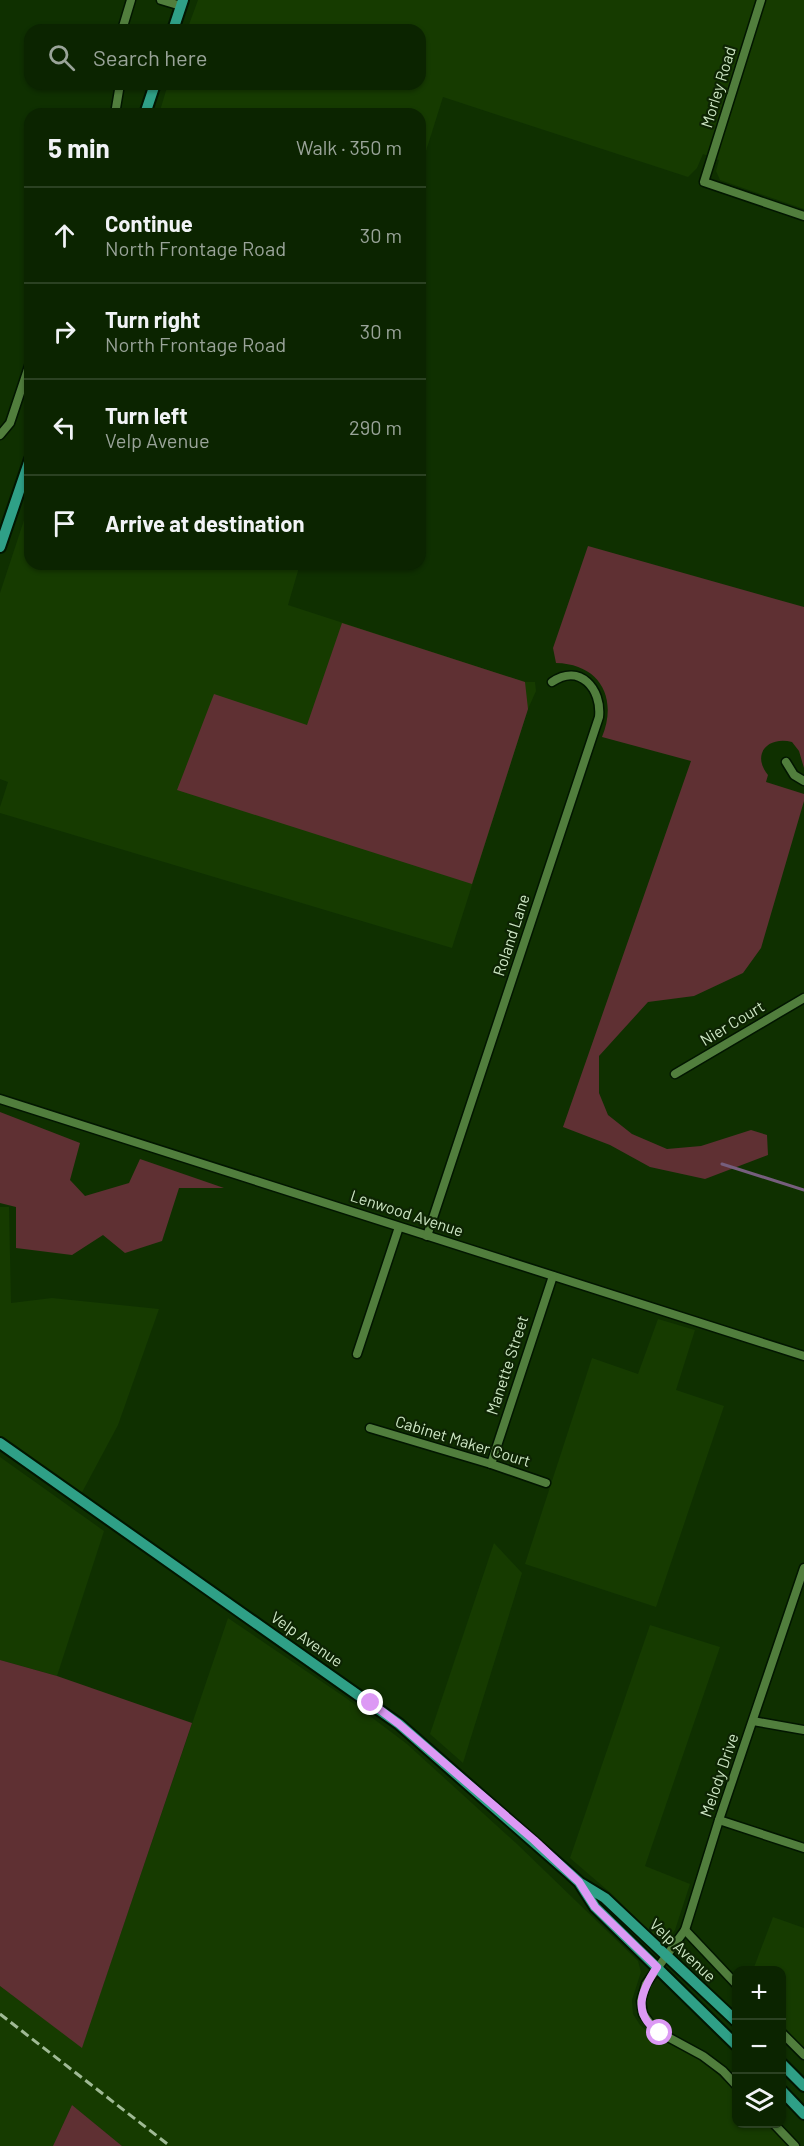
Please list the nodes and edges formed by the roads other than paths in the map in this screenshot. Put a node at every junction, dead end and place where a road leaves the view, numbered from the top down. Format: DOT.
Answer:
graph roads {
  1 [pos="131,0"];
  2 [pos="161,0"];
  3 [pos="761,0"];
  4 [pos="182,3"];
  5 [pos="124,24"];
  6 [pos="175,24"];
  7 [pos="119,90"];
  8 [pos="153,90"];
  9 [pos="116,108"];
  10 [pos="147,108"];
  11 [pos="804,216"];
  12 [pos="24,381"];
  13 [pos="0,435"];
  14 [pos="24,478"];
  15 [pos="0,514"];
  16 [pos="12,517"];
  17 [pos="0,547"];
  18 [pos="552,682"];
  19 [pos="786,762"];
  20 [pos="804,781"];
  21 [pos="804,998"];
  22 [pos="675,1074"];
  23 [pos="0,1099"];
  24 [pos="399,1227"];
  25 [pos="427,1236"];
  26 [pos="553,1276"];
  27 [pos="357,1354"];
  28 [pos="804,1356"];
  29 [pos="370,1428"];
  30 [pos="0,1443"];
  31 [pos="490,1464"];
  32 [pos="546,1483"];
  33 [pos="804,1568"];
  34 [pos="753,1721"];
  35 [pos="804,1730"];
  36 [pos="719,1820"];
  37 [pos="804,1848"];
  38 [pos="579,1882"];
  39 [pos="685,1929"];
  40 [pos="666,1954"];
  41 [pos="657,1967"];
  42 [pos="732,1980"];
  43 [pos="735,2020"];
  44 [pos="786,2037"];
  45 [pos="732,2041"];
  46 [pos="804,2055"];
  47 [pos="786,2068"];
  48 [pos="732,2081"];
  49 [pos="804,2086"];
  50 [pos="786,2095"];
  51 [pos="804,2114"];
  52 [pos="778,2128"];
  53 [pos="795,2146"];
  1 -- 5 [label="street"];
  2 -- 4 [label="street"];
  3 -- 11 [label="street, Morley Road"];
  4 -- 6 [label="main road"];
  7 -- 9 [label="street"];
  8 -- 10 [label="main road"];
  12 -- 13 [label="street"];
  14 -- 16 [label="main road"];
  15 -- 16 [label="street"];
  16 -- 17 [label="main road"];
  18 -- 25 [label="street, Roland Lane"];
  19 -- 20 [label="street"];
  21 -- 22 [label="street, Nier Court"];
  23 -- 24 [label="street, Lenwood Avenue"];
  24 -- 25 [label="street, Lenwood Avenue"];
  24 -- 27 [label="street"];
  25 -- 26 [label="street, Lenwood Avenue"];
  26 -- 28 [label="street, Lenwood Avenue"];
  26 -- 31 [label="street, Manette Street"];
  29 -- 31 [label="street, Cabinet Maker Court"];
  30 -- 38 [label="main road, Velp Avenue"];
  31 -- 32 [label="street, Cabinet Maker Court"];
  33 -- 34 [label="street, Melody Drive"];
  34 -- 35 [label="street"];
  34 -- 36 [label="street, Melody Drive"];
  36 -- 37 [label="street"];
  36 -- 39 [label="street, Melody Drive"];
  38 -- 40 [label="main road, Velp Avenue"];
  38 -- 41 [label="main road, Velp Avenue"];
  39 -- 40 [label="street, Melody Drive"];
  39 -- 42 [label="street"];
  40 -- 41 [label="street, Melody Drive"];
  40 -- 43 [label="main road, Velp Avenue"];
  41 -- 45 [label="main road, Velp Avenue"];
  41 -- 48 [label="street, Melody Drive"];
  44 -- 46 [label="street"];
  47 -- 49 [label="main road"];
  50 -- 51 [label="main road"];
  52 -- 53 [label="street"];
}
